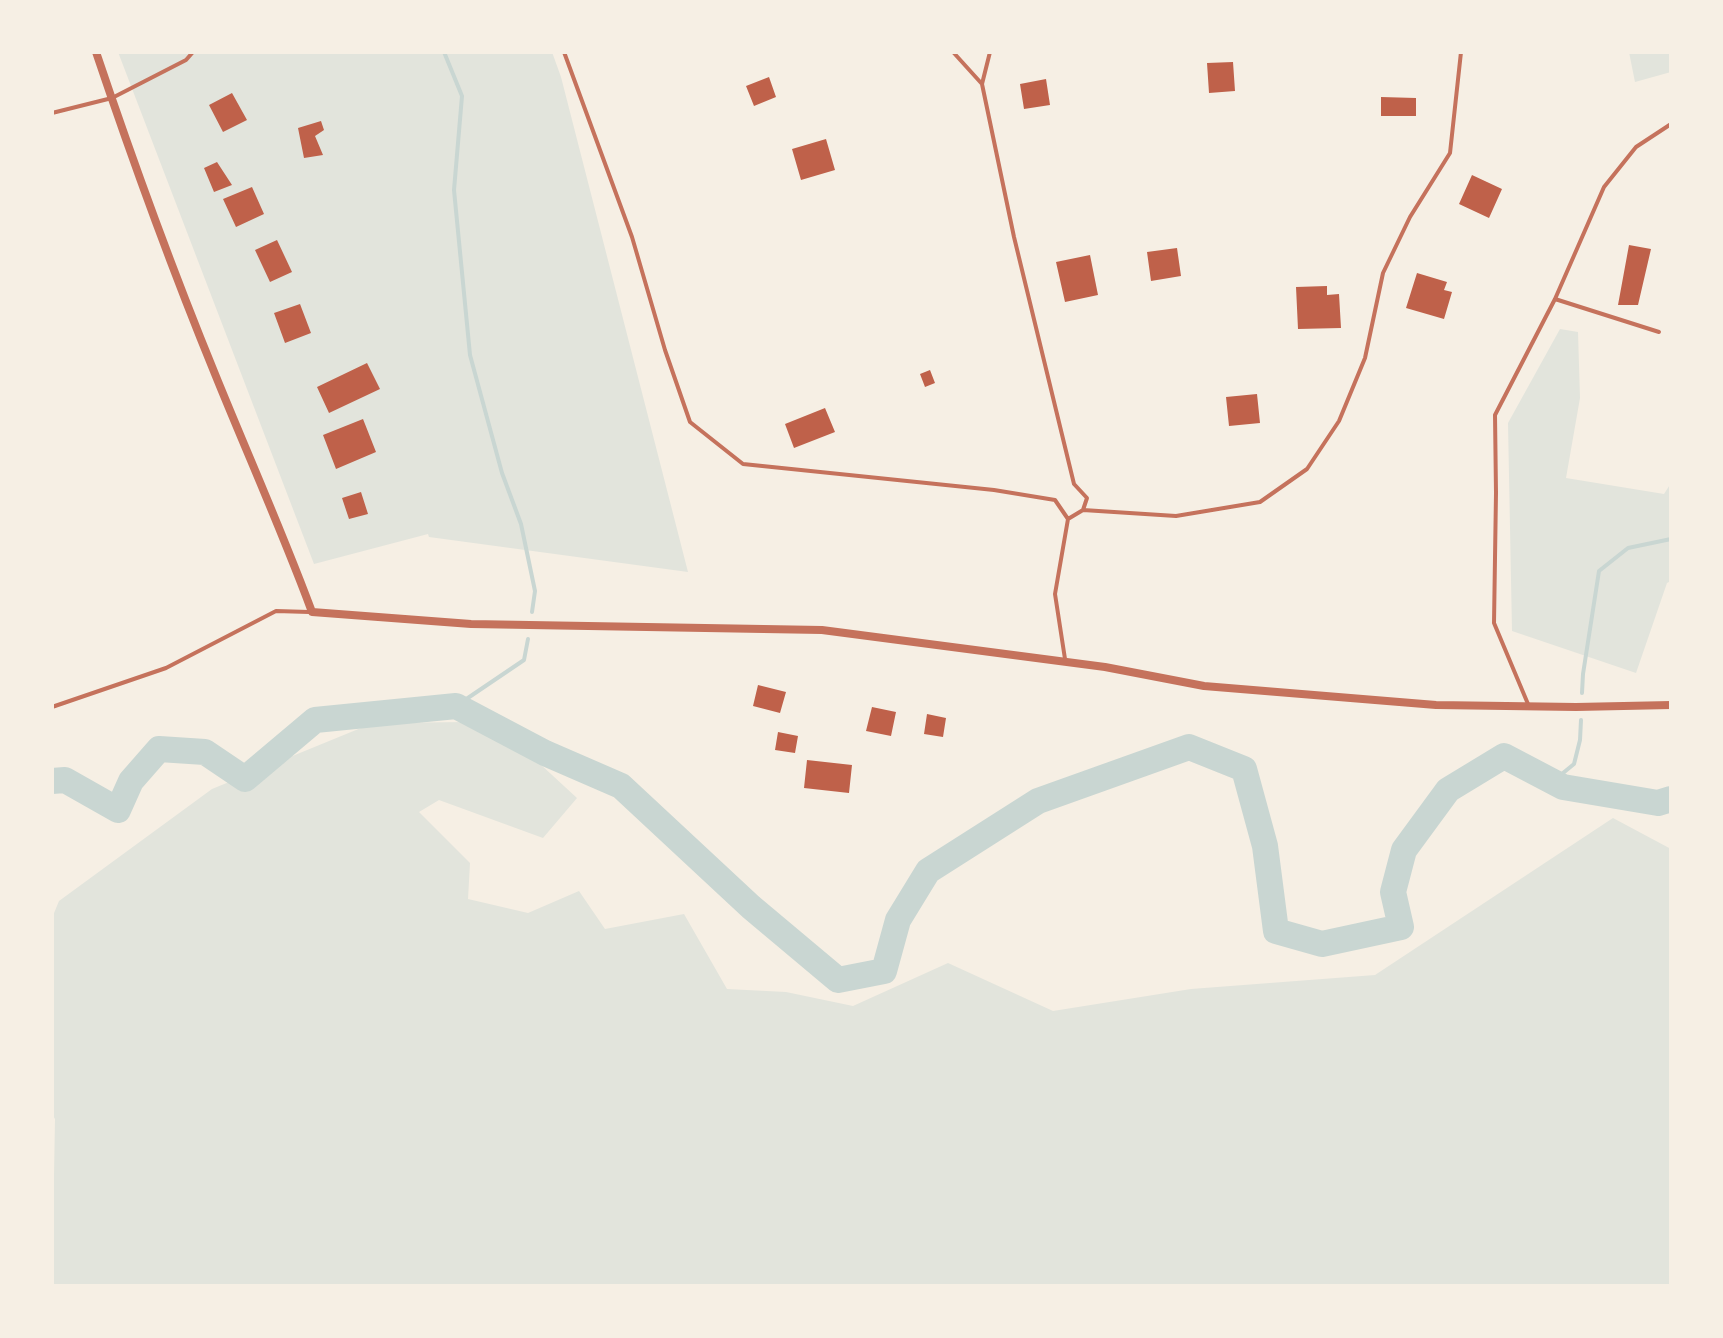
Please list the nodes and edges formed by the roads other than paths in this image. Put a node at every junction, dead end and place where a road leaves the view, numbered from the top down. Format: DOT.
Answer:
graph roads {
  1 [pos="96,52"];
  2 [pos="193,52"];
  3 [pos="564,52"];
  4 [pos="953,52"];
  5 [pos="990,52"];
  6 [pos="1461,52"];
  7 [pos="982,84"];
  8 [pos="112,98"];
  9 [pos="52,113"];
  10 [pos="1671,124"];
  11 [pos="1555,299"];
  12 [pos="1659,332"];
  13 [pos="1083,510"];
  14 [pos="1068,519"];
  15 [pos="312,612"];
  16 [pos="1065,662"];
  17 [pos="1671,705"];
  18 [pos="1528,706"];
  19 [pos="52,707"];
  1 -- 8 [label="street"];
  2 -- 8 [label="lane"];
  3 -- 14 [label="lane"];
  4 -- 7 [label="lane"];
  5 -- 7 [label="lane"];
  6 -- 13 [label="lane"];
  7 -- 13 [label="lane"];
  8 -- 9 [label="lane"];
  8 -- 15 [label="street"];
  10 -- 11 [label="lane"];
  11 -- 12 [label="lane"];
  11 -- 18 [label="lane"];
  13 -- 14 [label="lane"];
  14 -- 16 [label="lane"];
  15 -- 16 [label="street"];
  15 -- 19 [label="lane"];
  16 -- 18 [label="street"];
  17 -- 18 [label="street"];
}
